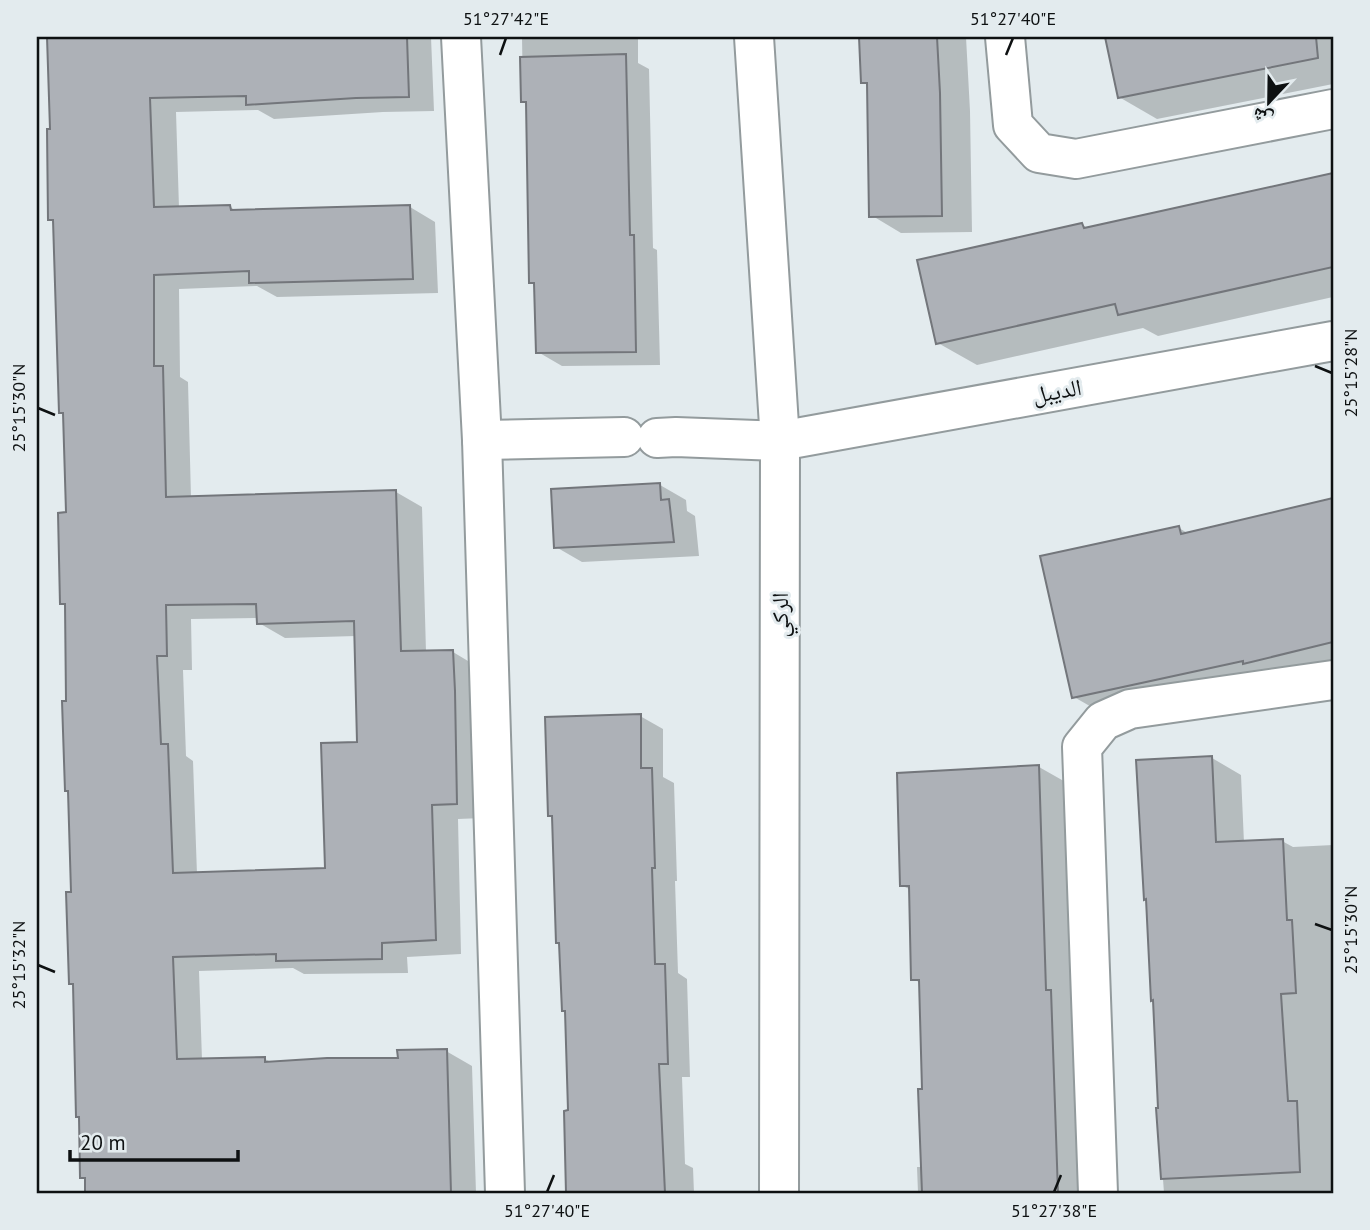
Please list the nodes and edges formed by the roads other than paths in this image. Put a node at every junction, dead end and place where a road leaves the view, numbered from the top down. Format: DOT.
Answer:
graph roads {
  1 [pos="461,37"];
  2 [pos="754,37"];
  3 [pos="1005,37"];
  4 [pos="1333,110"];
  5 [pos="1333,341"];
  6 [pos="482,440"];
  7 [pos="780,440"];
  8 [pos="1333,680"];
  9 [pos="505,1193"];
  10 [pos="779,1193"];
  11 [pos="1098,1193"];
  1 -- 6 [label="street"];
  2 -- 7 [label="street, الركي"];
  3 -- 4 [label="street"];
  5 -- 7 [label="street, الديبل"];
  6 -- 7 [label="street, الديبل"];
  6 -- 9 [label="street"];
  7 -- 10 [label="street, الركي"];
  8 -- 11 [label="street"];
}
